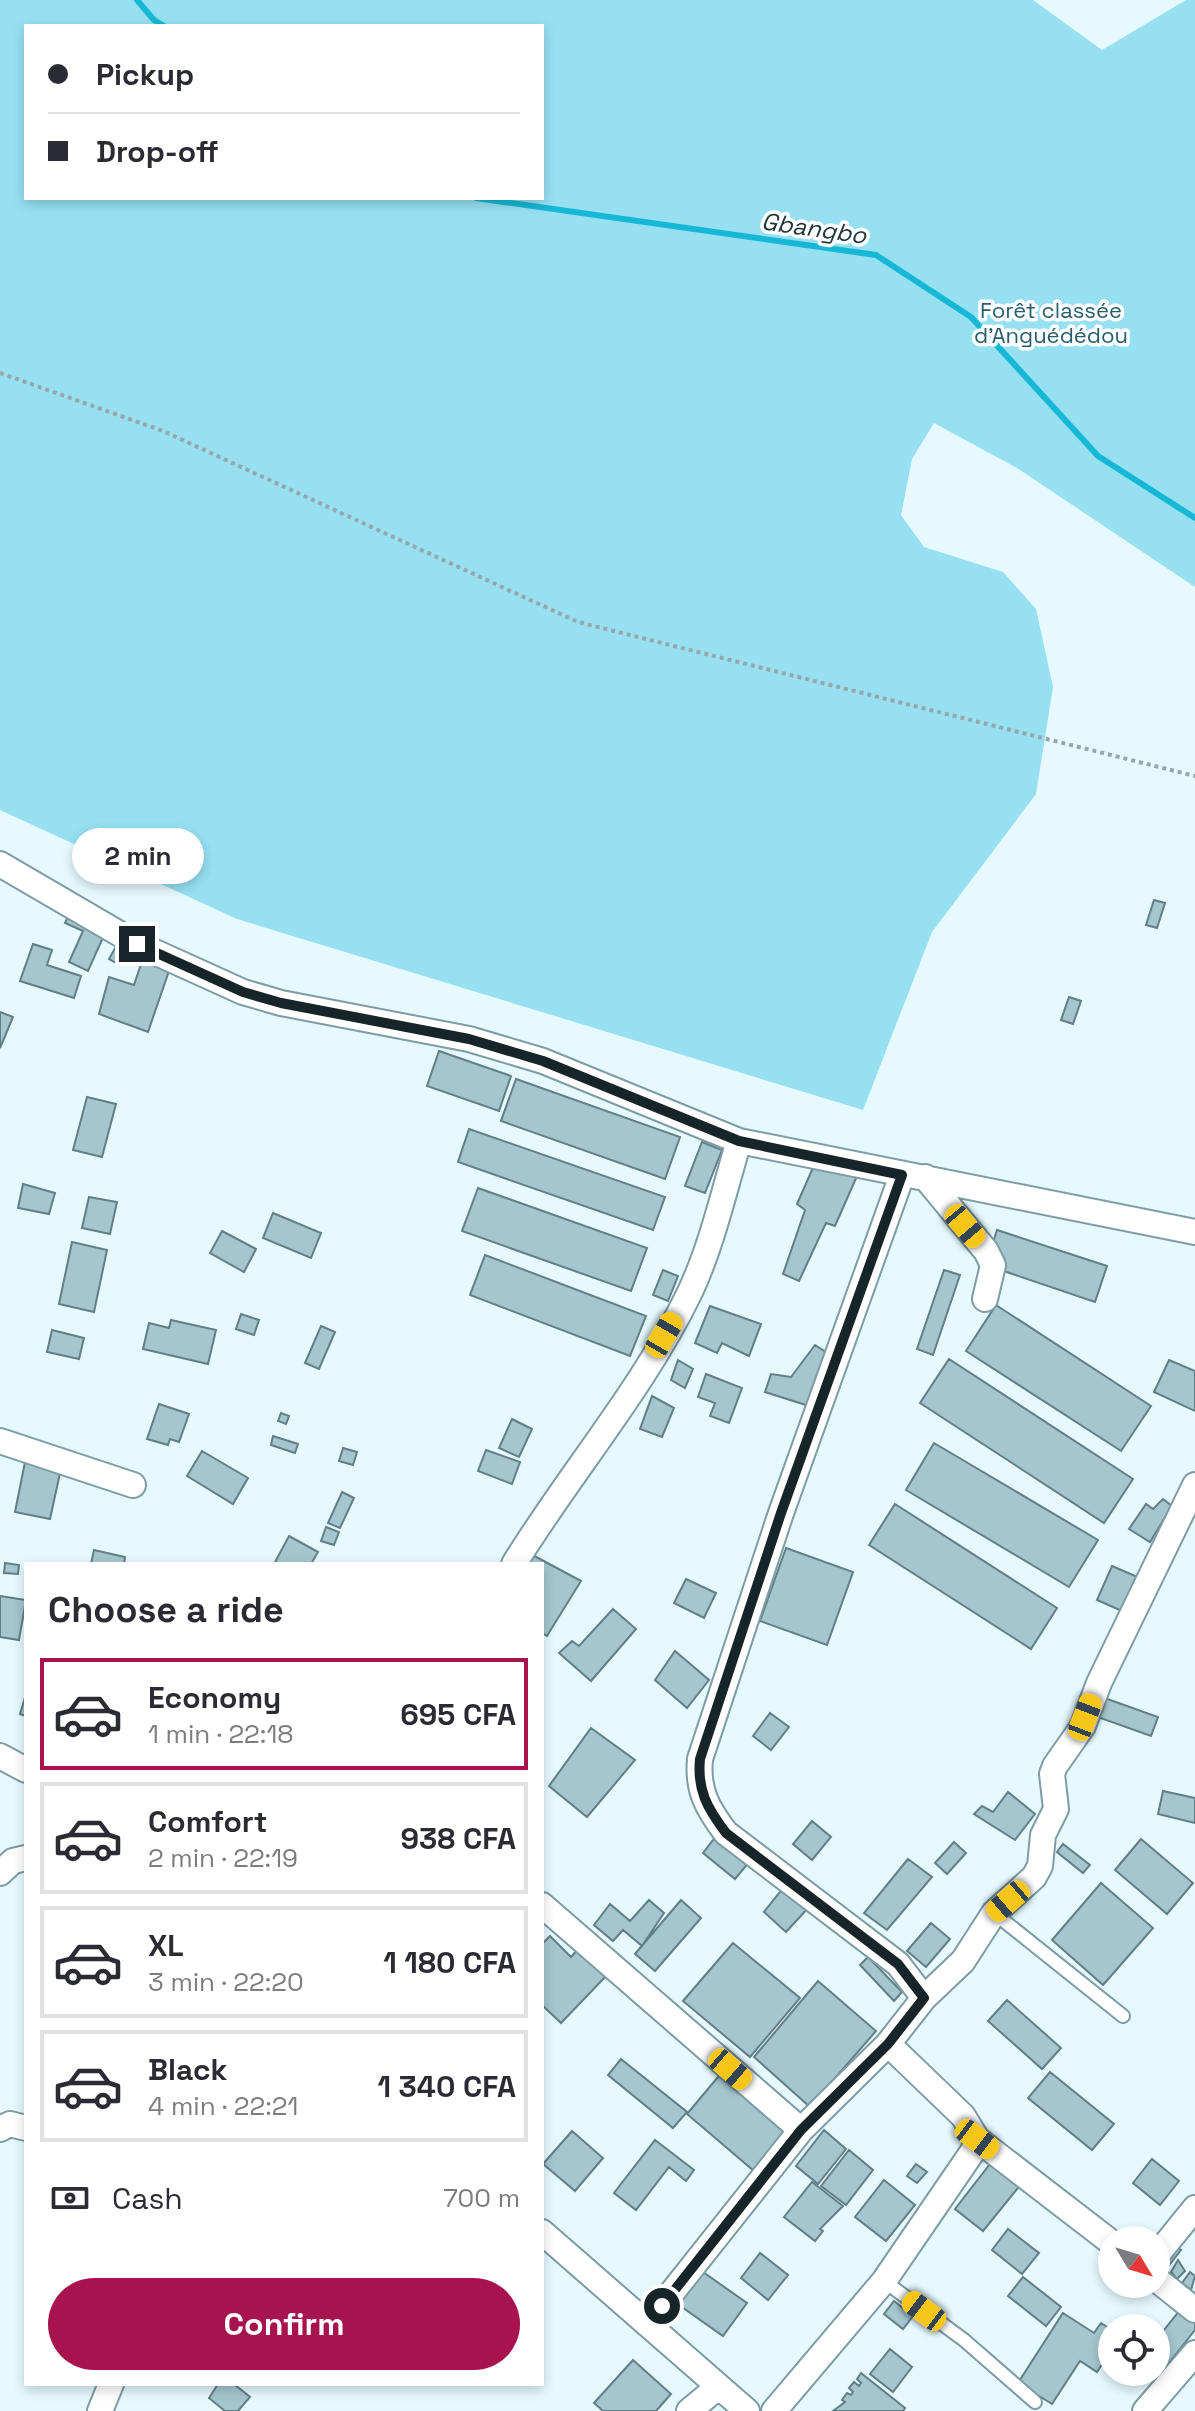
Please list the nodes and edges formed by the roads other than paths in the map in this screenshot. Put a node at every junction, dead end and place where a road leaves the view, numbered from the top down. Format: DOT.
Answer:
graph roads {
  1 [pos="0,864"];
  2 [pos="739,1141"];
  3 [pos="914,1176"];
  4 [pos="1195,1232"];
  5 [pos="985,1299"];
  6 [pos="0,1441"];
  7 [pos="133,1485"];
  8 [pos="1195,1485"];
  9 [pos="515,1562"];
  10 [pos="1,1758"];
  11 [pos="24,1769"];
  12 [pos="24,1858"];
  13 [pos="0,1873"];
  14 [pos="544,1907"];
  15 [pos="994,1913"];
  16 [pos="924,1998"];
  17 [pos="1123,2016"];
  18 [pos="888,2044"];
  19 [pos="24,2128"];
  20 [pos="0,2129"];
  21 [pos="801,2130"];
  22 [pos="977,2139"];
  23 [pos="1195,2208"];
  24 [pos="1098,2232"];
  25 [pos="544,2234"];
  26 [pos="1170,2239"];
  27 [pos="884,2281"];
  28 [pos="1170,2290"];
  29 [pos="1195,2310"];
  30 [pos="647,2324"];
  31 [pos="1195,2353"];
  32 [pos="110,2386"];
  33 [pos="718,2387"];
  34 [pos="1035,2402"];
  35 [pos="100,2411"];
  36 [pos="689,2411"];
  37 [pos="747,2411"];
  38 [pos="774,2411"];
  39 [pos="1145,2411"];
  1 -- 2 [label="street"];
  2 -- 3 [label="street"];
  2 -- 9 [label="street"];
  3 -- 4 [label="street"];
  3 -- 5 [label="street"];
  3 -- 16 [label="street"];
  6 -- 7 [label="street"];
  8 -- 15 [label="street"];
  10 -- 11 [label="street"];
  12 -- 13 [label="street"];
  14 -- 21 [label="street"];
  15 -- 16 [label="street"];
  15 -- 17 [label="lane"];
  16 -- 18 [label="street"];
  18 -- 21 [label="street"];
  18 -- 22 [label="street"];
  19 -- 20 [label="street"];
  21 -- 30 [label="street"];
  22 -- 24 [label="street"];
  22 -- 27 [label="street"];
  23 -- 26 [label="street"];
  25 -- 30 [label="street"];
  27 -- 34 [label="lane"];
  27 -- 38 [label="street"];
  28 -- 29 [label="street"];
  30 -- 33 [label="street"];
  31 -- 39 [label="street"];
  32 -- 35 [label="street"];
  33 -- 36 [label="street"];
  33 -- 37 [label="street"];
}
